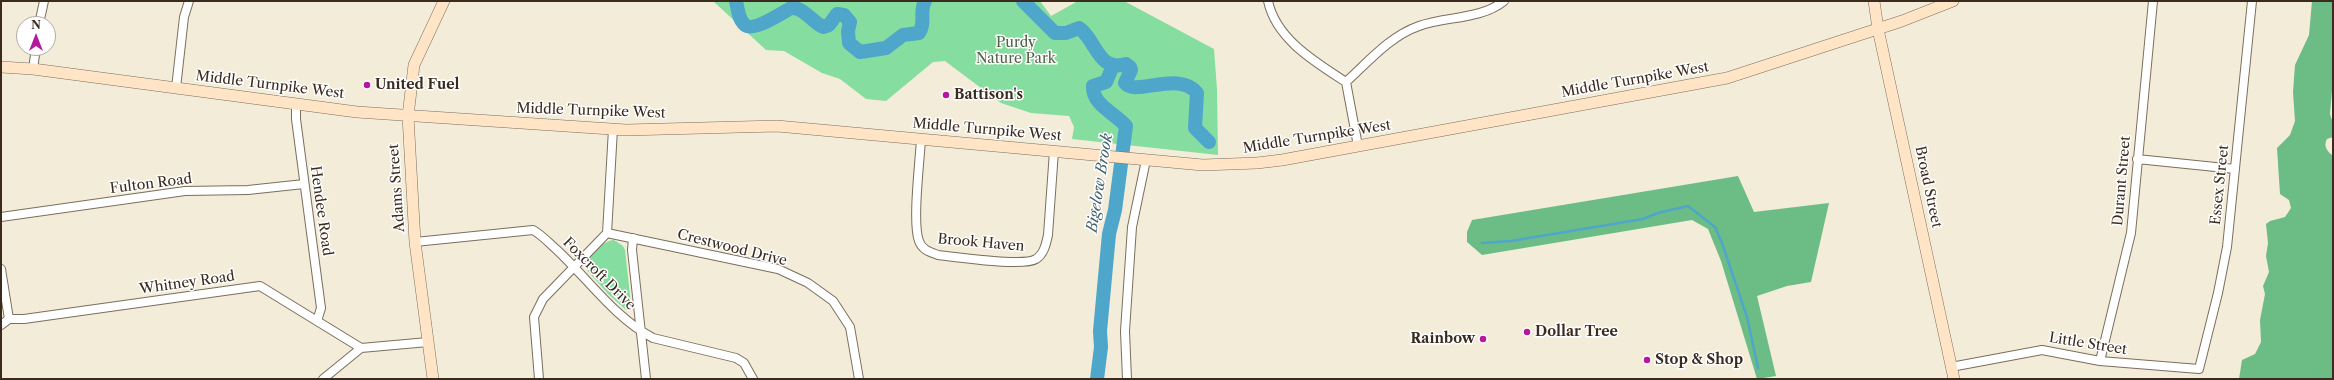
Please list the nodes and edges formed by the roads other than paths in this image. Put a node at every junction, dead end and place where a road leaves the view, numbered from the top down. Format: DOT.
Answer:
graph roads {
  1 [pos="44,1"];
  2 [pos="189,1"];
  3 [pos="444,1"];
  4 [pos="1268,1"];
  5 [pos="1504,1"];
  6 [pos="1874,1"];
  7 [pos="1952,1"];
  8 [pos="2153,1"];
  9 [pos="2252,1"];
  10 [pos="41,16"];
  11 [pos="1878,29"];
  12 [pos="35,56"];
  13 [pos="1,67"];
  14 [pos="33,69"];
  15 [pos="1346,82"];
  16 [pos="176,88"];
  17 [pos="296,104"];
  18 [pos="408,116"];
  19 [pos="613,129"];
  20 [pos="921,138"];
  21 [pos="1358,146"];
  22 [pos="1054,151"];
  23 [pos="2137,159"];
  24 [pos="1146,160"];
  25 [pos="2235,170"];
  26 [pos="304,184"];
  27 [pos="1,217"];
  28 [pos="607,233"];
  29 [pos="633,238"];
  30 [pos="415,242"];
  31 [pos="574,266"];
  32 [pos="1,269"];
  33 [pos="9,319"];
  34 [pos="317,321"];
  35 [pos="1,325"];
  36 [pos="641,332"];
  37 [pos="428,342"];
  38 [pos="361,348"];
  39 [pos="2100,361"];
  40 [pos="1951,367"];
  41 [pos="2199,369"];
  42 [pos="323,379"];
  43 [pos="433,379"];
  44 [pos="539,379"];
  45 [pos="646,379"];
  46 [pos="753,379"];
  47 [pos="859,379"];
  48 [pos="1127,379"];
  49 [pos="1954,379"];
  1 -- 10 [label="street"];
  2 -- 16 [label="street"];
  3 -- 18 [label="main road, Adams Street"];
  4 -- 15 [label="street"];
  5 -- 15 [label="street"];
  6 -- 11 [label="main road, Broad Street"];
  7 -- 11 [label="main road, Middle Turnpike West"];
  8 -- 23 [label="street, Durant Street"];
  9 -- 25 [label="street, Essex Street"];
  11 -- 21 [label="main road, Middle Turnpike West"];
  11 -- 40 [label="main road, Broad Street"];
  12 -- 14 [label="street"];
  13 -- 14 [label="main road, Middle Turnpike West"];
  14 -- 16 [label="main road, Middle Turnpike West"];
  15 -- 21 [label="street"];
  16 -- 17 [label="main road, Middle Turnpike West"];
  17 -- 18 [label="main road, Middle Turnpike West"];
  17 -- 26 [label="street, Hendee Road"];
  18 -- 19 [label="main road, Middle Turnpike West"];
  18 -- 30 [label="main road, Adams Street"];
  19 -- 20 [label="main road, Middle Turnpike West"];
  19 -- 28 [label="street"];
  20 -- 22 [label="main road, Middle Turnpike West"];
  20 -- 22 [label="street, Brook Haven"];
  21 -- 24 [label="main road, Middle Turnpike West"];
  22 -- 24 [label="main road, Middle Turnpike West"];
  23 -- 25 [label="street"];
  23 -- 39 [label="street, Durant Street"];
  24 -- 48 [label="street"];
  25 -- 41 [label="street, Essex Street"];
  26 -- 27 [label="street, Fulton Road"];
  26 -- 34 [label="street, Hendee Road"];
  28 -- 29 [label="street, Crestwood Drive"];
  28 -- 31 [label="street"];
  29 -- 36 [label="street"];
  29 -- 47 [label="street, Crestwood Drive"];
  30 -- 31 [label="street, Foxcroft Drive"];
  30 -- 37 [label="main road, Adams Street"];
  31 -- 36 [label="street, Foxcroft Drive"];
  31 -- 44 [label="street"];
  32 -- 33 [label="street"];
  33 -- 34 [label="street, Whitney Road"];
  33 -- 35 [label="street"];
  34 -- 38 [label="street, Whitney Road"];
  36 -- 45 [label="street"];
  36 -- 46 [label="street, Foxcroft Drive"];
  37 -- 38 [label="street"];
  37 -- 43 [label="main road, Adams Street"];
  38 -- 42 [label="street"];
  39 -- 40 [label="street, Little Street"];
  39 -- 41 [label="street, Little Street"];
  40 -- 49 [label="main road, Broad Street"];
}
